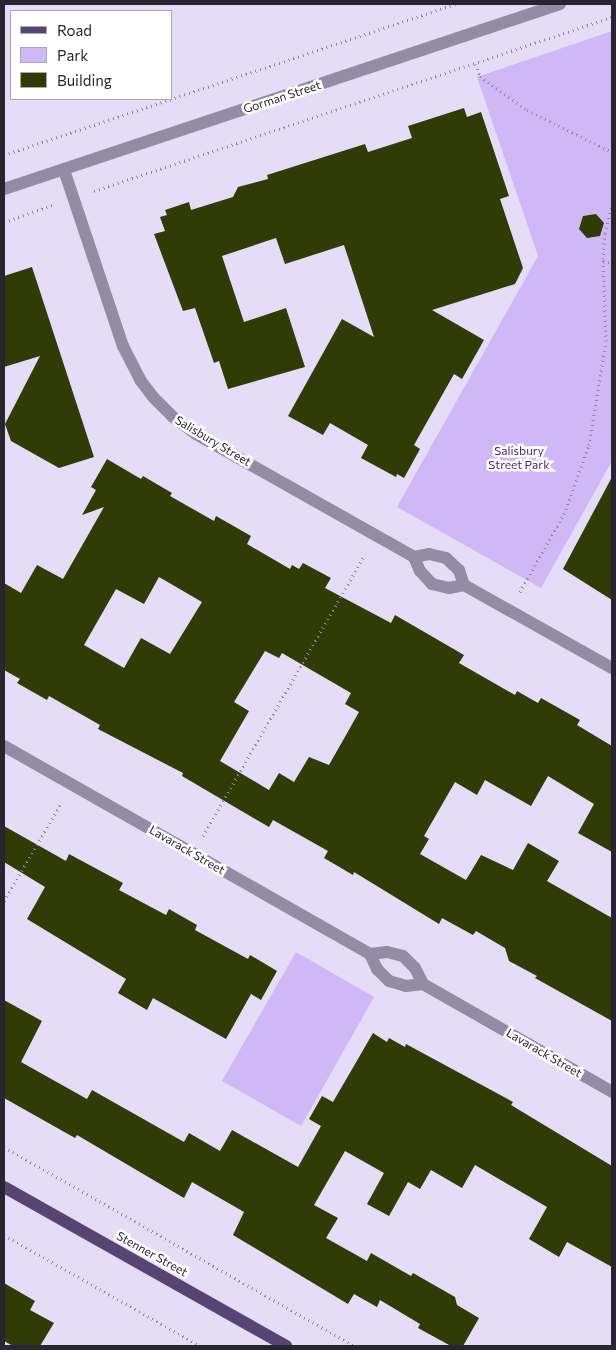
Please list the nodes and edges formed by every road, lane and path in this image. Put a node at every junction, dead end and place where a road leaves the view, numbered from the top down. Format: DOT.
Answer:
graph roads {
  1 [pos="456,4"];
  2 [pos="560,4"];
  3 [pos="612,18"];
  4 [pos="475,64"];
  5 [pos="172,99"];
  6 [pos="169,100"];
  7 [pos="612,152"];
  8 [pos="4,155"];
  9 [pos="64,170"];
  10 [pos="4,190"];
  11 [pos="74,198"];
  12 [pos="612,204"];
  13 [pos="4,222"];
  14 [pos="603,261"];
  15 [pos="612,263"];
  16 [pos="370,557"];
  17 [pos="414,557"];
  18 [pos="464,585"];
  19 [pos="510,611"];
  20 [pos="612,668"];
  21 [pos="4,746"];
  22 [pos="68,808"];
  23 [pos="193,853"];
  24 [pos="4,901"];
  25 [pos="370,954"];
  26 [pos="423,984"];
  27 [pos="612,1092"];
  28 [pos="4,1147"];
  29 [pos="4,1187"];
  30 [pos="4,1235"];
  31 [pos="200,1346"];
  32 [pos="286,1346"];
  33 [pos="354,1346"];
  1 -- 5 [label="path"];
  2 -- 9 [label="street, Gorman Street"];
  3 -- 4 [label="path"];
  4 -- 7 [label="path"];
  4 -- 11 [label="path"];
  6 -- 8 [label="path"];
  9 -- 10 [label="street, Gorman Street"];
  9 -- 11 [label="street, Salisbury Street"];
  11 -- 13 [label="path"];
  11 -- 17 [label="street, Salisbury Street"];
  12 -- 14 [label="path"];
  14 -- 15 [label="path"];
  14 -- 19 [label="path"];
  16 -- 23 [label="path"];
  17 -- 18 [label="street, Salisbury Street"];
  17 -- 18 [label="street"];
  18 -- 19 [label="street"];
  19 -- 20 [label="street"];
  21 -- 23 [label="street, Lavarack Street"];
  22 -- 24 [label="path"];
  23 -- 25 [label="street, Lavarack Street"];
  25 -- 26 [label="street, Lavarack Street"];
  25 -- 26 [label="street, Lavarack Street"];
  26 -- 27 [label="street, Lavarack Street"];
  28 -- 33 [label="path"];
  29 -- 32 [label="main road, Stenner Street"];
  30 -- 31 [label="path"];
}
